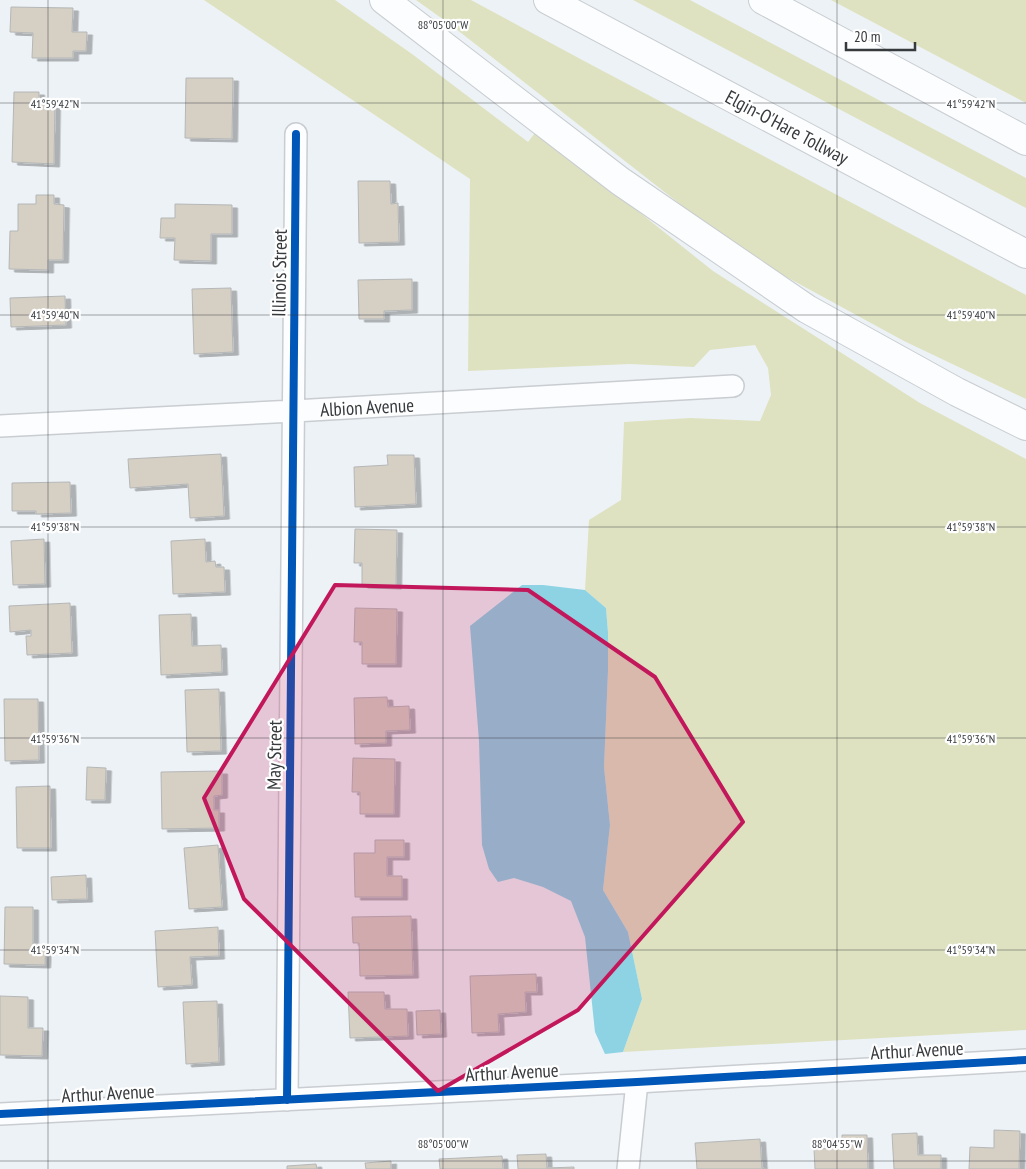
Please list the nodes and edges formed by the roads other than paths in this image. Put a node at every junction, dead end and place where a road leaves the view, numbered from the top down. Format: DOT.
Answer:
graph roads {
  1 [pos="384,0"];
  2 [pos="548,0"];
  3 [pos="764,0"];
  4 [pos="296,134"];
  5 [pos="1026,141"];
  6 [pos="1026,254"];
  7 [pos="734,386"];
  8 [pos="294,411"];
  9 [pos="0,426"];
  10 [pos="1026,426"];
  11 [pos="1026,1060"];
  12 [pos="637,1082"];
  13 [pos="287,1100"];
  14 [pos="0,1114"];
  15 [pos="628,1169"];
  1 -- 10 [label="highway"];
  2 -- 6 [label="highway, Elgin-O'Hare Tollway"];
  3 -- 5 [label="highway"];
  4 -- 8 [label="street, Illinois Street"];
  7 -- 8 [label="street, Albion Avenue"];
  8 -- 9 [label="street, Albion Avenue"];
  8 -- 13 [label="street, May Street"];
  11 -- 12 [label="street, Arthur Avenue"];
  12 -- 13 [label="street, Arthur Avenue"];
  12 -- 15 [label="street"];
  13 -- 14 [label="street, Arthur Avenue"];
}
